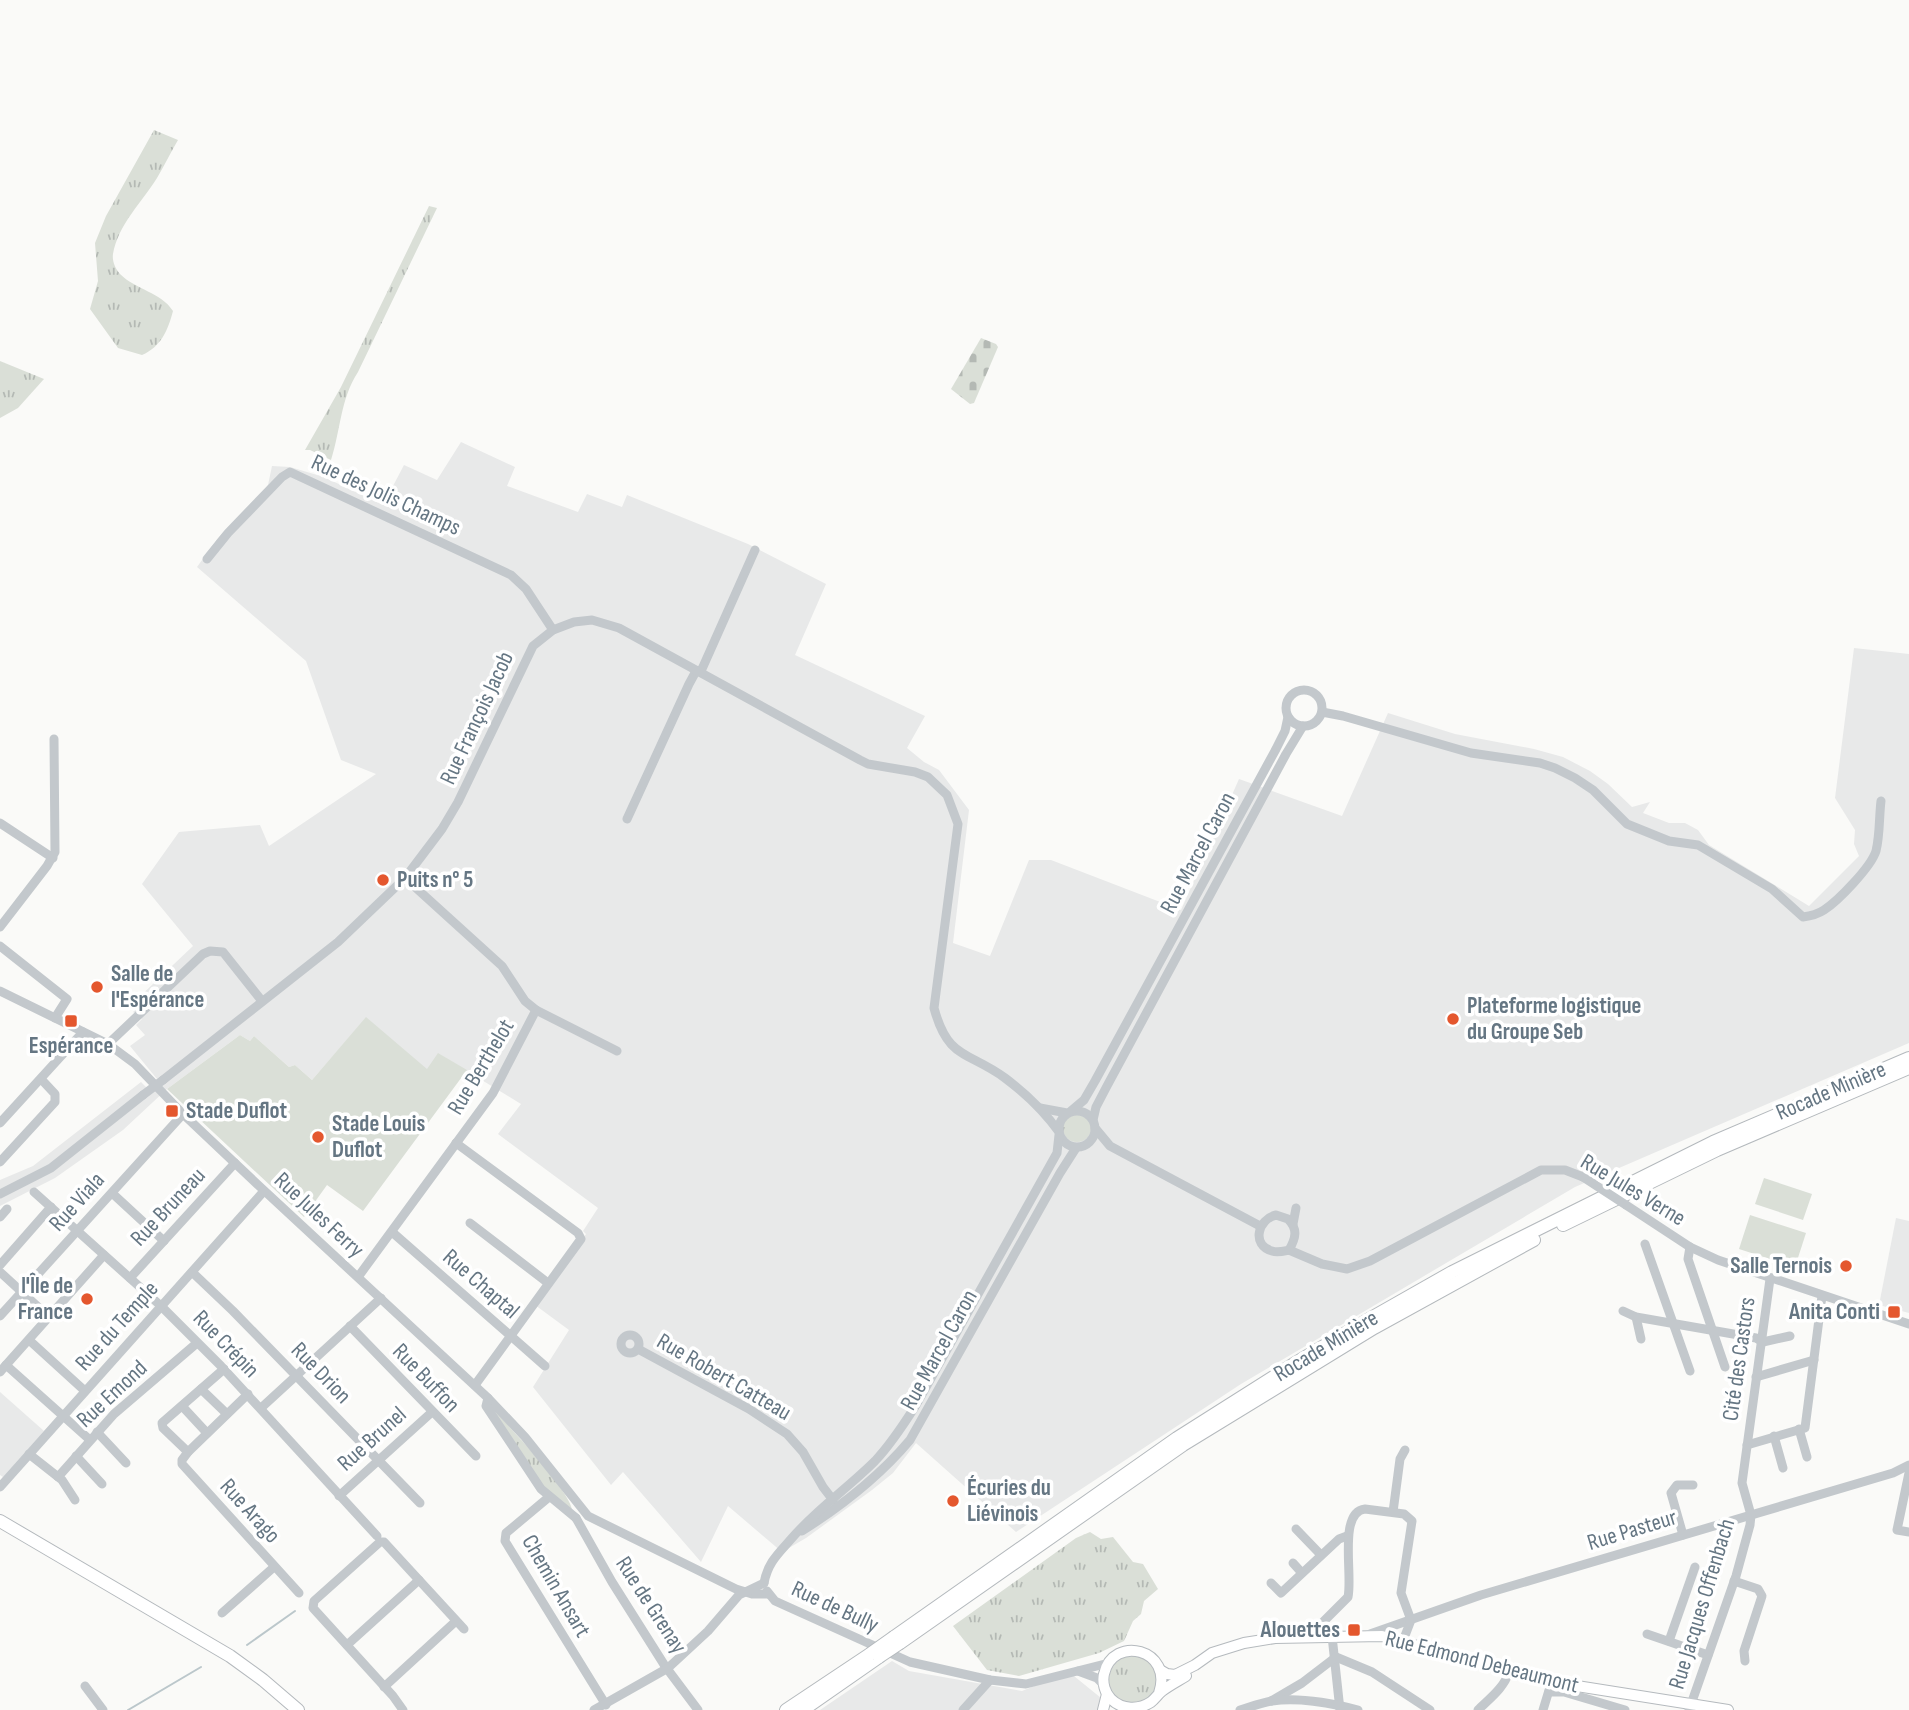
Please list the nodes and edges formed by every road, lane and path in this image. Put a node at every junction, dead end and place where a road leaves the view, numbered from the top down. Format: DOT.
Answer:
graph roads {
  1 [pos="755,550"];
  2 [pos="207,559"];
  3 [pos="553,630"];
  4 [pos="699,671"];
  5 [pos="1322,712"];
  6 [pos="1288,717"];
  7 [pos="1303,726"];
  8 [pos="54,740"];
  9 [pos="1881,801"];
  10 [pos="627,819"];
  11 [pos="0,822"];
  12 [pos="53,858"];
  13 [pos="405,878"];
  14 [pos="0,927"];
  15 [pos="0,946"];
  16 [pos="0,991"];
  17 [pos="262,1001"];
  18 [pos="536,1010"];
  19 [pos="55,1018"];
  20 [pos="83,1032"];
  21 [pos="116,1036"];
  22 [pos="108,1044"];
  23 [pos="617,1051"];
  24 [pos="128,1058"];
  25 [pos="1909,1058"];
  26 [pos="1909,1068"];
  27 [pos="41,1079"];
  28 [pos="1040,1108"];
  29 [pos="1069,1112"];
  30 [pos="183,1114"];
  31 [pos="0,1123"];
  32 [pos="1094,1124"];
  33 [pos="1059,1134"];
  34 [pos="456,1143"];
  35 [pos="1087,1144"];
  36 [pos="1110,1146"];
  37 [pos="1076,1147"];
  38 [pos="0,1162"];
  39 [pos="235,1163"];
  40 [pos="264,1191"];
  41 [pos="34,1192"];
  42 [pos="112,1193"];
  43 [pos="0,1194"];
  44 [pos="51,1207"];
  45 [pos="7,1209"];
  46 [pos="0,1217"];
  47 [pos="470,1223"];
  48 [pos="1260,1226"];
  49 [pos="78,1231"];
  50 [pos="392,1232"];
  51 [pos="164,1241"];
  52 [pos="1645,1244"];
  53 [pos="1292,1246"];
  54 [pos="1690,1247"];
  55 [pos="104,1255"];
  56 [pos="0,1265"];
  57 [pos="0,1272"];
  58 [pos="192,1272"];
  59 [pos="130,1278"];
  60 [pos="358,1278"];
  61 [pos="1770,1279"];
  62 [pos="548,1283"];
  63 [pos="22,1293"];
  64 [pos="1822,1296"];
  65 [pos="381,1298"];
  66 [pos="161,1306"];
  67 [pos="1623,1311"];
  68 [pos="0,1316"];
  69 [pos="49,1317"];
  70 [pos="1636,1317"];
  71 [pos="1672,1323"];
  72 [pos="1909,1324"];
  73 [pos="350,1326"];
  74 [pos="1713,1331"];
  75 [pos="510,1335"];
  76 [pos="1790,1336"];
  77 [pos="1641,1339"];
  78 [pos="29,1340"];
  79 [pos="1760,1340"];
  80 [pos="197,1343"];
  81 [pos="638,1349"];
  82 [pos="1814,1360"];
  83 [pos="545,1366"];
  84 [pos="1725,1367"];
  85 [pos="224,1368"];
  86 [pos="2,1369"];
  87 [pos="1689,1371"];
  88 [pos="296,1375"];
  89 [pos="1756,1377"];
  90 [pos="475,1385"];
  91 [pos="201,1389"];
  92 [pos="85,1391"];
  93 [pos="248,1394"];
  94 [pos="488,1398"];
  95 [pos="182,1406"];
  96 [pos="261,1408"];
  97 [pos="432,1412"];
  98 [pos="227,1414"];
  99 [pos="63,1416"];
  100 [pos="1799,1429"];
  101 [pos="900,1431"];
  102 [pos="207,1433"];
  103 [pos="93,1436"];
  104 [pos="1774,1436"];
  105 [pos="910,1440"];
  106 [pos="1747,1445"];
  107 [pos="1405,1450"];
  108 [pos="188,1452"];
  109 [pos="29,1454"];
  110 [pos="76,1456"];
  111 [pos="476,1456"];
  112 [pos="1807,1457"];
  113 [pos="379,1460"];
  114 [pos="126,1463"];
  115 [pos="1783,1468"];
  116 [pos="1909,1468"];
  117 [pos="1893,1473"];
  118 [pos="58,1477"];
  119 [pos="2,1480"];
  120 [pos="102,1484"];
  121 [pos="1693,1485"];
  122 [pos="1903,1492"];
  123 [pos="339,1496"];
  124 [pos="549,1497"];
  125 [pos="832,1498"];
  126 [pos="75,1500"];
  127 [pos="420,1503"];
  128 [pos="839,1507"];
  129 [pos="580,1508"];
  130 [pos="1393,1512"];
  131 [pos="1751,1514"];
  132 [pos="576,1518"];
  133 [pos="0,1521"];
  134 [pos="0,1527"];
  135 [pos="1296,1529"];
  136 [pos="1909,1532"];
  137 [pos="794,1535"];
  138 [pos="1683,1535"];
  139 [pos="377,1536"];
  140 [pos="1347,1536"];
  141 [pos="1321,1555"];
  142 [pos="1293,1563"];
  143 [pos="274,1567"];
  144 [pos="1695,1567"];
  145 [pos="1302,1573"];
  146 [pos="419,1580"];
  147 [pos="1734,1581"];
  148 [pos="764,1583"];
  149 [pos="1271,1583"];
  150 [pos="743,1591"];
  151 [pos="299,1593"];
  152 [pos="768,1594"];
  153 [pos="222,1613"];
  154 [pos="1411,1620"];
  155 [pos="456,1621"];
  156 [pos="1397,1625"];
  157 [pos="464,1629"];
  158 [pos="1647,1634"];
  159 [pos="1368,1635"];
  160 [pos="1317,1636"];
  161 [pos="1332,1636"];
  162 [pos="1398,1639"];
  163 [pos="897,1640"];
  164 [pos="1669,1642"];
  165 [pos="347,1645"];
  166 [pos="1224,1649"];
  167 [pos="1708,1655"];
  168 [pos="875,1656"];
  169 [pos="1336,1657"];
  170 [pos="1745,1661"];
  171 [pos="1109,1662"];
  172 [pos="667,1668"];
  173 [pos="1077,1670"];
  174 [pos="1160,1670"];
  175 [pos="1509,1672"];
  176 [pos="990,1680"];
  177 [pos="85,1686"];
  178 [pos="384,1686"];
  179 [pos="1550,1687"];
  180 [pos="1106,1690"];
  181 [pos="1159,1693"];
  182 [pos="1271,1701"];
  183 [pos="606,1704"];
  184 [pos="1690,1707"];
  185 [pos="1340,1708"];
  186 [pos="1124,1709"];
  187 [pos="103,1710"];
  188 [pos="286,1710"];
  189 [pos="298,1710"];
  190 [pos="403,1710"];
  191 [pos="594,1710"];
  192 [pos="698,1710"];
  193 [pos="786,1710"];
  194 [pos="803,1710"];
  195 [pos="963,1710"];
  196 [pos="1102,1710"];
  197 [pos="1240,1710"];
  198 [pos="1359,1710"];
  199 [pos="1430,1710"];
  200 [pos="1478,1710"];
  201 [pos="1544,1710"];
  202 [pos="1625,1710"];
  203 [pos="1728,1710"];
  1 -- 4 [label="street"];
  2 -- 3 [label="street, Rue des Jolis Champs"];
  3 -- 4 [label="street, Rue François Jacob"];
  3 -- 13 [label="street, Rue François Jacob"];
  4 -- 10 [label="street"];
  4 -- 28 [label="street, Rue François Jacob"];
  5 -- 6 [label="street"];
  5 -- 7 [label="street"];
  5 -- 9 [label="street"];
  6 -- 7 [label="street"];
  6 -- 29 [label="street, Rue Marcel Caron"];
  7 -- 32 [label="street, Rue Marcel Caron"];
  8 -- 12 [label="street"];
  11 -- 12 [label="street"];
  12 -- 14 [label="street"];
  13 -- 17 [label="street, Rue François Jacob"];
  13 -- 18 [label="street"];
  15 -- 19 [label="street"];
  16 -- 19 [label="street, Rue Jules Ferry"];
  17 -- 21 [label="street"];
  17 -- 43 [label="street, Rue François Jacob, bridge"];
  18 -- 23 [label="street"];
  18 -- 34 [label="street, Rue Berthelot"];
  19 -- 20 [label="street, Rue Jules Ferry"];
  20 -- 22 [label="street, Rue Jules Ferry"];
  20 -- 27 [label="street"];
  21 -- 22 [label="street"];
  21 -- 24 [label="street"];
  22 -- 24 [label="street, Rue Jules Ferry"];
  24 -- 30 [label="street, Rue Jules Ferry"];
  25 -- 163 [label="highway, Rocade Minière"];
  26 -- 163 [label="highway, Rocade Minière"];
  27 -- 31 [label="street"];
  27 -- 38 [label="street"];
  28 -- 29 [label="street"];
  28 -- 33 [label="street"];
  29 -- 32 [label="street"];
  29 -- 33 [label="street"];
  30 -- 39 [label="street, Rue Jules Ferry"];
  30 -- 42 [label="street, Rue Viala"];
  32 -- 35 [label="street"];
  32 -- 36 [label="street"];
  33 -- 37 [label="street"];
  33 -- 101 [label="street, Rue Marcel Caron"];
  34 -- 50 [label="street, Rue Berthelot"];
  34 -- 62 [label="street"];
  35 -- 36 [label="street"];
  35 -- 37 [label="street"];
  36 -- 48 [label="street"];
  37 -- 105 [label="street, Rue Marcel Caron"];
  39 -- 40 [label="street, Rue Jules Ferry"];
  39 -- 51 [label="street, Rue Bruneau"];
  40 -- 58 [label="street, Rue du Temple"];
  40 -- 60 [label="street, Rue Jules Ferry"];
  41 -- 44 [label="street, Rue Crépin"];
  42 -- 49 [label="street, Rue Viala"];
  42 -- 51 [label="street"];
  44 -- 49 [label="street, Rue Crépin"];
  44 -- 56 [label="street"];
  45 -- 46 [label="street"];
  47 -- 62 [label="street"];
  48 -- 53 [label="street"];
  48 -- 53 [label="street"];
  49 -- 55 [label="street, Rue Crépin"];
  49 -- 63 [label="street, Rue Viala"];
  50 -- 60 [label="street, Rue Berthelot"];
  50 -- 75 [label="street, Rue Chaptal"];
  51 -- 59 [label="street, Rue Bruneau"];
  52 -- 71 [label="street"];
  53 -- 54 [label="street, Rue Jules Verne, bridge"];
  54 -- 61 [label="street, Rue Jules Verne"];
  54 -- 74 [label="street"];
  55 -- 59 [label="street, Rue Crépin"];
  55 -- 69 [label="street"];
  57 -- 63 [label="street"];
  58 -- 66 [label="street, Rue du Temple"];
  58 -- 88 [label="street, Rue Drion"];
  59 -- 66 [label="street, Rue Crépin"];
  60 -- 65 [label="street, Rue Jules Ferry"];
  61 -- 64 [label="street, Rue Jules Verne"];
  61 -- 79 [label="street, Cité des Castors"];
  62 -- 75 [label="street"];
  63 -- 68 [label="street, Rue Viala"];
  63 -- 69 [label="street"];
  64 -- 72 [label="street, Rue Jules Verne"];
  64 -- 82 [label="street"];
  65 -- 73 [label="street"];
  65 -- 90 [label="street, Rue Jules Ferry"];
  66 -- 80 [label="street, Rue Crépin"];
  66 -- 92 [label="street, Rue du Temple"];
  67 -- 70 [label="street"];
  69 -- 78 [label="street"];
  70 -- 71 [label="street"];
  70 -- 77 [label="street"];
  71 -- 74 [label="street"];
  71 -- 87 [label="street"];
  73 -- 88 [label="street"];
  73 -- 97 [label="street, Rue Buffon"];
  74 -- 79 [label="street"];
  74 -- 84 [label="street"];
  75 -- 83 [label="street, Rue Chaptal"];
  75 -- 90 [label="street"];
  76 -- 79 [label="street"];
  78 -- 86 [label="street"];
  78 -- 92 [label="street"];
  79 -- 89 [label="street, Cité des Castors"];
  80 -- 85 [label="street, Rue Crépin"];
  80 -- 103 [label="street, Rue Emond"];
  81 -- 125 [label="street, Rue Robert Catteau"];
  82 -- 89 [label="street"];
  82 -- 100 [label="street"];
  85 -- 91 [label="street"];
  85 -- 93 [label="street, Rue Crépin"];
  86 -- 99 [label="street"];
  88 -- 96 [label="street"];
  88 -- 113 [label="street, Rue Drion"];
  89 -- 106 [label="street, Cité des Castors"];
  90 -- 94 [label="street, Rue Jules Ferry"];
  91 -- 95 [label="street"];
  91 -- 98 [label="street"];
  92 -- 99 [label="street, Rue du Temple"];
  93 -- 96 [label="street, Rue Crépin"];
  93 -- 98 [label="street"];
  94 -- 124 [label="street"];
  94 -- 129 [label="street, Rue Jules Ferry"];
  95 -- 102 [label="street"];
  95 -- 108 [label="street"];
  96 -- 123 [label="street, Rue Crépin"];
  97 -- 111 [label="street, Rue Buffon"];
  97 -- 113 [label="street, Rue Brunel"];
  98 -- 102 [label="street"];
  99 -- 103 [label="street"];
  99 -- 109 [label="street, Rue du Temple"];
  100 -- 104 [label="street"];
  100 -- 112 [label="street"];
  101 -- 105 [label="street"];
  101 -- 125 [label="street, Rue Marcel Caron"];
  102 -- 108 [label="street"];
  103 -- 110 [label="street, Rue Emond"];
  103 -- 114 [label="street"];
  104 -- 106 [label="street"];
  104 -- 115 [label="street"];
  105 -- 128 [label="street, Rue Marcel Caron"];
  106 -- 131 [label="street, Cité des Castors"];
  107 -- 130 [label="street"];
  108 -- 143 [label="street, Rue Arago"];
  109 -- 118 [label="street"];
  109 -- 119 [label="street, Rue du Temple"];
  110 -- 118 [label="street, Rue Emond"];
  110 -- 120 [label="street"];
  113 -- 123 [label="street, Rue Brunel"];
  113 -- 127 [label="street, Rue Drion"];
  116 -- 117 [label="street, Rue Pasteur"];
  116 -- 122 [label="street"];
  117 -- 122 [label="street"];
  117 -- 131 [label="street, Rue Pasteur"];
  118 -- 126 [label="street"];
  121 -- 138 [label="street"];
  122 -- 136 [label="street"];
  123 -- 139 [label="street, Rue Crépin"];
  124 -- 132 [label="street"];
  124 -- 183 [label="street, Chemin Ansart"];
  125 -- 128 [label="street, Rue Robert Catteau"];
  125 -- 137 [label="street, Rue Marcel Caron"];
  128 -- 137 [label="street, Rue Marcel Caron"];
  129 -- 132 [label="street"];
  129 -- 150 [label="street, Rue de Bully"];
  130 -- 140 [label="street"];
  130 -- 154 [label="street"];
  131 -- 138 [label="street, Rue Pasteur"];
  131 -- 147 [label="street, Rue Jacques Offenbach"];
  132 -- 172 [label="street, Rue de Grenay"];
  133 -- 189 [label="highway"];
  134 -- 188 [label="highway"];
  135 -- 141 [label="street"];
  137 -- 148 [label="street, Rue Marcel Caron"];
  138 -- 154 [label="street, Rue Pasteur"];
  140 -- 141 [label="street"];
  140 -- 160 [label="street"];
  141 -- 145 [label="street"];
  142 -- 145 [label="street"];
  143 -- 151 [label="street, Rue Arago"];
  143 -- 153 [label="street"];
  144 -- 164 [label="street"];
  145 -- 149 [label="street"];
  146 -- 155 [label="street"];
  146 -- 165 [label="street"];
  146 -- 165 [label="street"];
  147 -- 167 [label="street, Rue Jacques Offenbach"];
  147 -- 170 [label="street"];
  148 -- 150 [label="street, Rue de Bully"];
  148 -- 152 [label="street"];
  150 -- 152 [label="street, Rue de Bully"];
  150 -- 172 [label="street"];
  152 -- 176 [label="street, Rue de Bully"];
  154 -- 156 [label="street, Rue Pasteur"];
  154 -- 162 [label="street"];
  155 -- 157 [label="street"];
  155 -- 178 [label="street"];
  156 -- 159 [label="street, Rue Pasteur"];
  156 -- 162 [label="street"];
  158 -- 164 [label="street"];
  159 -- 161 [label="main road, Rue Edmond Debeaumont"];
  159 -- 162 [label="main road, Rue Edmond Debeaumont"];
  160 -- 161 [label="main road, Rue Edmond Debeaumont"];
  160 -- 166 [label="main road, Rue Edmond Debeaumont"];
  161 -- 169 [label="street"];
  162 -- 175 [label="main road, Rue Edmond Debeaumont"];
  163 -- 168 [label="highway, Rocade Minière, bridge"];
  164 -- 167 [label="street"];
  165 -- 178 [label="street"];
  166 -- 174 [label="main road, Rue Edmond Debeaumont"];
  166 -- 181 [label="main road"];
  167 -- 184 [label="street, Rue Jacques Offenbach"];
  168 -- 193 [label="highway, Rocade Minière"];
  168 -- 194 [label="highway, Rocade Minière"];
  169 -- 182 [label="street"];
  169 -- 185 [label="street"];
  169 -- 199 [label="street"];
  171 -- 173 [label="street, Rue de Bully"];
  171 -- 174 [label="main road"];
  171 -- 180 [label="main road"];
  172 -- 183 [label="street"];
  172 -- 192 [label="street, Rue de Grenay"];
  173 -- 176 [label="street, Rue de Bully"];
  173 -- 180 [label="street"];
  174 -- 181 [label="main road"];
  175 -- 179 [label="main road, Rue Edmond Debeaumont"];
  175 -- 200 [label="street"];
  176 -- 195 [label="street"];
  177 -- 187 [label="street"];
  178 -- 190 [label="street"];
  179 -- 184 [label="main road, Rue Edmond Debeaumont"];
  179 -- 201 [label="street"];
  179 -- 202 [label="street"];
  180 -- 186 [label="main road"];
  180 -- 196 [label="main road"];
  181 -- 186 [label="main road"];
  182 -- 185 [label="street"];
  182 -- 197 [label="street"];
  183 -- 191 [label="street"];
  184 -- 203 [label="main road, Rue Edmond Debeaumont"];
  185 -- 198 [label="street"];
}
